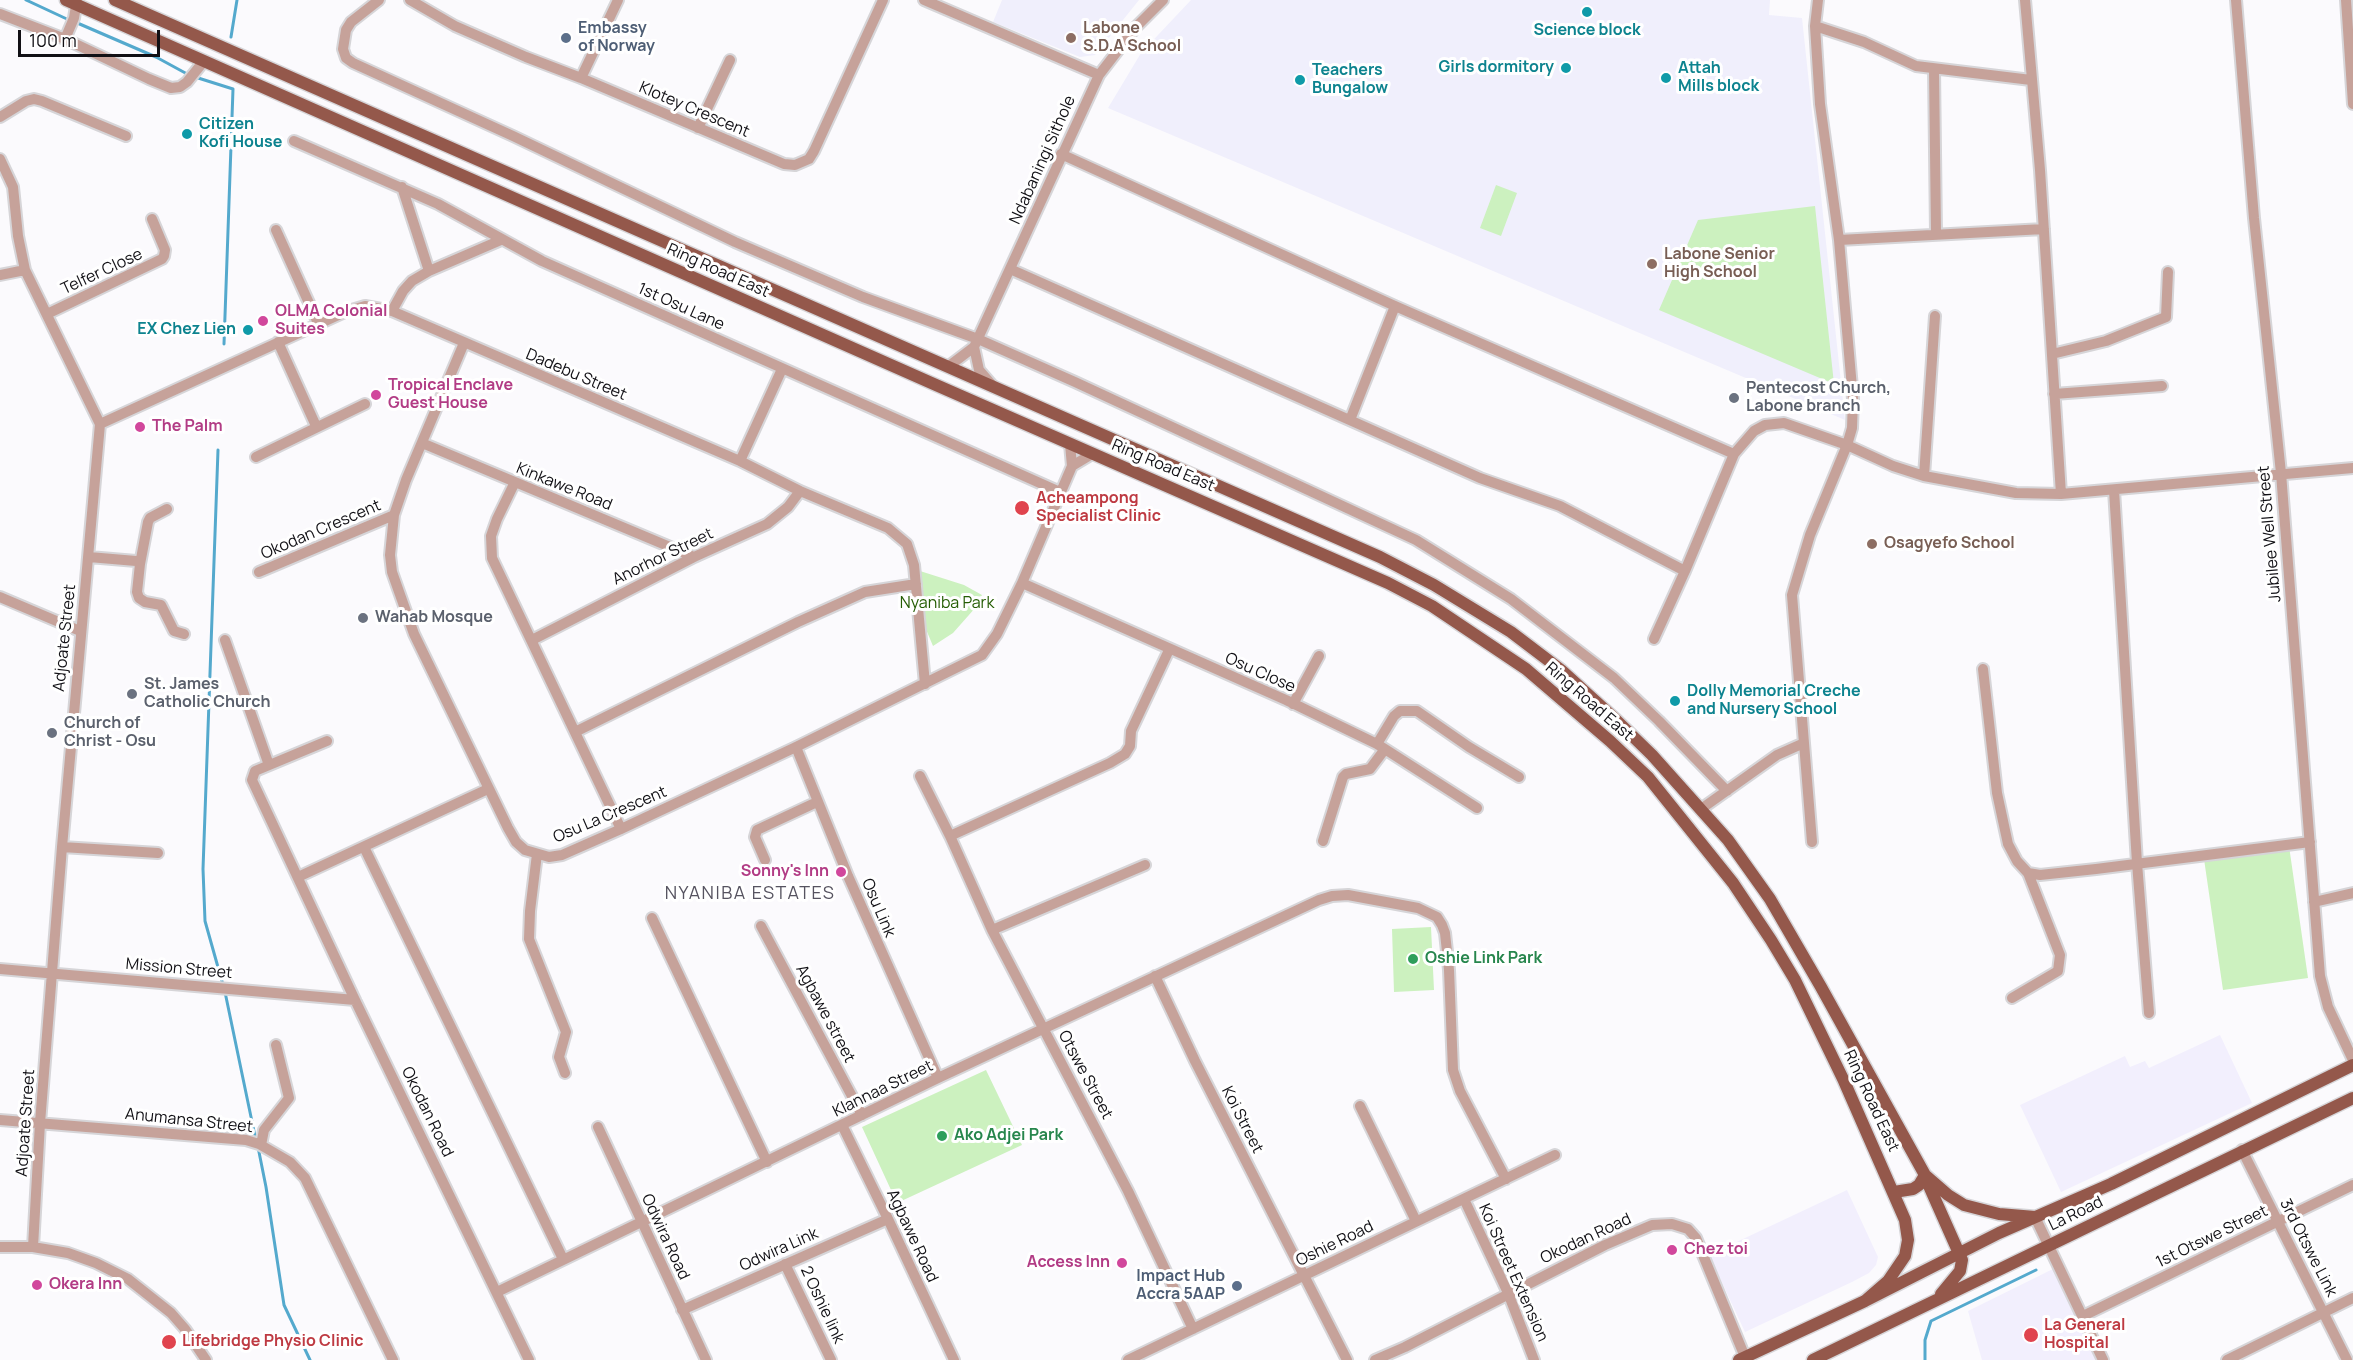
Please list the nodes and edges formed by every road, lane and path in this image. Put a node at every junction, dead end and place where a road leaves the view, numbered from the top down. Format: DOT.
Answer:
graph roads {
  1 [pos="115,0"];
  2 [pos="380,0"];
  3 [pos="410,0"];
  4 [pos="618,0"];
  5 [pos="883,0"];
  6 [pos="924,0"];
  7 [pos="1163,0"];
  8 [pos="1818,0"];
  9 [pos="2025,0"];
  10 [pos="2236,0"];
  11 [pos="2346,0"];
  12 [pos="73,1"];
  13 [pos="0,14"];
  14 [pos="1815,26"];
  15 [pos="65,39"];
  16 [pos="730,60"];
  17 [pos="204,62"];
  18 [pos="1934,69"];
  19 [pos="1099,75"];
  20 [pos="581,78"];
  21 [pos="2031,80"];
  22 [pos="2353,104"];
  23 [pos="0,117"];
  24 [pos="399,126"];
  25 [pos="698,128"];
  26 [pos="126,136"];
  27 [pos="294,141"];
  28 [pos="391,145"];
  29 [pos="1061,154"];
  30 [pos="0,159"];
  31 [pos="402,188"];
  32 [pos="152,219"];
  33 [pos="2044,229"];
  34 [pos="276,230"];
  35 [pos="1936,233"];
  36 [pos="501,240"];
  37 [pos="1839,240"];
  38 [pos="1011,269"];
  39 [pos="25,270"];
  40 [pos="429,271"];
  41 [pos="2168,272"];
  42 [pos="0,274"];
  43 [pos="1395,306"];
  44 [pos="392,312"];
  45 [pos="47,314"];
  46 [pos="1935,316"];
  47 [pos="318,323"];
  48 [pos="278,342"];
  49 [pos="464,343"];
  50 [pos="976,343"];
  51 [pos="2052,354"];
  52 [pos="949,366"];
  53 [pos="782,369"];
  54 [pos="993,385"];
  55 [pos="2162,386"];
  56 [pos="2054,393"];
  57 [pos="365,404"];
  58 [pos="1350,420"];
  59 [pos="100,424"];
  60 [pos="316,426"];
  61 [pos="422,443"];
  62 [pos="1070,444"];
  63 [pos="1847,445"];
  64 [pos="1092,454"];
  65 [pos="1734,454"];
  66 [pos="256,456"];
  67 [pos="740,461"];
  68 [pos="1072,466"];
  69 [pos="2353,468"];
  70 [pos="2281,473"];
  71 [pos="1924,476"];
  72 [pos="514,484"];
  73 [pos="2114,490"];
  74 [pos="800,491"];
  75 [pos="1060,492"];
  76 [pos="2061,494"];
  77 [pos="167,509"];
  78 [pos="394,515"];
  79 [pos="88,557"];
  80 [pos="694,557"];
  81 [pos="140,564"];
  82 [pos="1685,571"];
  83 [pos="259,572"];
  84 [pos="1022,583"];
  85 [pos="916,584"];
  86 [pos="0,597"];
  87 [pos="80,631"];
  88 [pos="184,634"];
  89 [pos="1654,639"];
  90 [pos="225,640"];
  91 [pos="532,640"];
  92 [pos="1169,650"];
  93 [pos="1320,656"];
  94 [pos="1983,669"];
  95 [pos="925,684"];
  96 [pos="1583,690"];
  97 [pos="1293,704"];
  98 [pos="1570,706"];
  99 [pos="575,732"];
  100 [pos="327,741"];
  101 [pos="1804,743"];
  102 [pos="796,747"];
  103 [pos="1381,747"];
  104 [pos="269,765"];
  105 [pos="920,776"];
  106 [pos="1519,777"];
  107 [pos="488,789"];
  108 [pos="1727,791"];
  109 [pos="817,802"];
  110 [pos="1477,808"];
  111 [pos="1701,809"];
  112 [pos="621,829"];
  113 [pos="950,836"];
  114 [pos="1323,841"];
  115 [pos="1812,842"];
  116 [pos="2310,842"];
  117 [pos="62,847"];
  118 [pos="364,847"];
  119 [pos="158,853"];
  120 [pos="537,854"];
  121 [pos="765,860"];
  122 [pos="2137,862"];
  123 [pos="1144,865"];
  124 [pos="2028,873"];
  125 [pos="298,877"];
  126 [pos="2353,893"];
  127 [pos="2314,902"];
  128 [pos="652,918"];
  129 [pos="761,926"];
  130 [pos="992,930"];
  131 [pos="0,969"];
  132 [pos="53,974"];
  133 [pos="1155,976"];
  134 [pos="2012,998"];
  135 [pos="355,1000"];
  136 [pos="2149,1013"];
  137 [pos="1044,1029"];
  138 [pos="276,1045"];
  139 [pos="2353,1063"];
  140 [pos="565,1073"];
  141 [pos="938,1078"];
  142 [pos="2353,1098"];
  143 [pos="1360,1106"];
  144 [pos="862,1115"];
  145 [pos="0,1120"];
  146 [pos="40,1123"];
  147 [pos="842,1125"];
  148 [pos="597,1127"];
  149 [pos="260,1144"];
  150 [pos="2242,1150"];
  151 [pos="1555,1155"];
  152 [pos="767,1162"];
  153 [pos="1925,1175"];
  154 [pos="1506,1179"];
  155 [pos="2353,1185"];
  156 [pos="1894,1192"];
  157 [pos="1464,1199"];
  158 [pos="2035,1217"];
  159 [pos="888,1219"];
  160 [pos="1416,1221"];
  161 [pos="2278,1221"];
  162 [pos="640,1222"];
  163 [pos="2049,1245"];
  164 [pos="0,1247"];
  165 [pos="33,1247"];
  166 [pos="1958,1253"];
  167 [pos="563,1259"];
  168 [pos="785,1264"];
  169 [pos="1305,1275"];
  170 [pos="497,1292"];
  171 [pos="1508,1293"];
  172 [pos="2353,1299"];
  173 [pos="1865,1301"];
  174 [pos="1934,1301"];
  175 [pos="682,1310"];
  176 [pos="2324,1313"];
  177 [pos="2084,1316"];
  178 [pos="1193,1329"];
  179 [pos="1742,1359"];
  180 [pos="206,1360"];
  181 [pos="393,1360"];
  182 [pos="529,1360"];
  183 [pos="706,1360"];
  184 [pos="831,1360"];
  185 [pos="954,1360"];
  186 [pos="1128,1360"];
  187 [pos="1347,1360"];
  188 [pos="1375,1360"];
  189 [pos="1534,1360"];
  190 [pos="1813,1360"];
  191 [pos="2103,1360"];
  192 [pos="2227,1360"];
  193 [pos="2347,1360"];
  1 -- 24 [label="main road, Ring Road East"];
  2 -- 50 [label="street"];
  3 -- 20 [label="street, Klotey Crescent"];
  4 -- 20 [label="street"];
  5 -- 25 [label="street, Klotey Crescent"];
  6 -- 19 [label="street"];
  7 -- 19 [label="street, Ndabaningi Sithole"];
  8 -- 14 [label="street"];
  9 -- 21 [label="street"];
  10 -- 70 [label="street, Jubilee Well Street"];
  11 -- 22 [label="street"];
  12 -- 15 [label="street"];
  12 -- 17 [label="main road, Ring Road East"];
  13 -- 15 [label="street"];
  14 -- 18 [label="street"];
  14 -- 37 [label="street"];
  15 -- 17 [label="street"];
  16 -- 25 [label="street"];
  17 -- 28 [label="main road, Ring Road East"];
  18 -- 21 [label="street"];
  18 -- 35 [label="street"];
  19 -- 29 [label="street, Ndabaningi Sithole"];
  20 -- 25 [label="street, Klotey Crescent"];
  21 -- 33 [label="street"];
  23 -- 26 [label="street"];
  24 -- 28 [label="main road"];
  24 -- 52 [label="main road, Ring Road East"];
  27 -- 31 [label="street, 1st Osu Lane"];
  28 -- 62 [label="main road, Ring Road East"];
  29 -- 38 [label="street, Ndabaningi Sithole"];
  29 -- 43 [label="street"];
  30 -- 39 [label="street"];
  31 -- 36 [label="street, 1st Osu Lane"];
  31 -- 40 [label="street"];
  32 -- 45 [label="street, Telfer Close"];
  33 -- 35 [label="street"];
  33 -- 51 [label="street"];
  34 -- 47 [label="street"];
  35 -- 37 [label="street"];
  36 -- 40 [label="street"];
  36 -- 53 [label="street, 1st Osu Lane"];
  37 -- 63 [label="street"];
  38 -- 50 [label="street, Ndabaningi Sithole"];
  38 -- 58 [label="street"];
  39 -- 42 [label="street"];
  39 -- 45 [label="street"];
  40 -- 44 [label="street"];
  41 -- 51 [label="street"];
  43 -- 58 [label="street"];
  43 -- 65 [label="street"];
  44 -- 47 [label="street, Dadebu Street"];
  44 -- 49 [label="street, Dadebu Street"];
  45 -- 59 [label="street"];
  46 -- 71 [label="street"];
  47 -- 48 [label="street, Dadebu Street"];
  48 -- 59 [label="street, Dadebu Street"];
  48 -- 60 [label="street"];
  49 -- 61 [label="street, Osu La Crescent"];
  49 -- 67 [label="street, Dadebu Street"];
  50 -- 52 [label="street, Ndabaningi Sithole"];
  50 -- 54 [label="street"];
  50 -- 108 [label="street"];
  51 -- 56 [label="street"];
  52 -- 54 [label="main road, Ring Road East"];
  53 -- 67 [label="street"];
  53 -- 75 [label="street, 1st Osu Lane"];
  54 -- 96 [label="main road, Ring Road East"];
  55 -- 56 [label="street"];
  56 -- 76 [label="street"];
  57 -- 60 [label="street"];
  58 -- 82 [label="street"];
  59 -- 79 [label="street, Adjoate Street"];
  60 -- 66 [label="street"];
  61 -- 72 [label="street, Kinkawe Road"];
  61 -- 78 [label="street, Osu La Crescent"];
  62 -- 64 [label="main road, Ring Road East"];
  62 -- 68 [label="street, Osu La Crescent"];
  63 -- 65 [label="street"];
  63 -- 71 [label="street"];
  63 -- 101 [label="street"];
  64 -- 68 [label="street"];
  64 -- 98 [label="main road, Ring Road East"];
  65 -- 82 [label="street"];
  67 -- 74 [label="street, Dadebu Street"];
  68 -- 75 [label="street, Osu La Crescent"];
  69 -- 70 [label="street"];
  70 -- 73 [label="street"];
  70 -- 116 [label="street, Jubilee Well Street"];
  71 -- 76 [label="street"];
  72 -- 80 [label="street, Kinkawe Road"];
  72 -- 91 [label="street"];
  73 -- 76 [label="street"];
  73 -- 122 [label="street"];
  74 -- 80 [label="street, Anorhor Street"];
  74 -- 85 [label="street, Dadebu Street"];
  75 -- 84 [label="street, Osu La Crescent"];
  77 -- 81 [label="street"];
  78 -- 83 [label="street, Okodan Crescent"];
  78 -- 107 [label="street, Osu La Crescent"];
  79 -- 81 [label="street"];
  79 -- 87 [label="street, Adjoate Street"];
  80 -- 91 [label="street, Anorhor Street"];
  81 -- 88 [label="street"];
  82 -- 89 [label="street"];
  84 -- 92 [label="street, Osu Close"];
  84 -- 95 [label="street, Osu La Crescent"];
  85 -- 95 [label="street, Dadebu Street"];
  85 -- 99 [label="street"];
  86 -- 87 [label="street"];
  87 -- 117 [label="street, Adjoate Street"];
  90 -- 104 [label="street"];
  91 -- 99 [label="street"];
  92 -- 97 [label="street, Osu Close"];
  92 -- 113 [label="street"];
  93 -- 97 [label="street"];
  94 -- 124 [label="street"];
  95 -- 102 [label="street, Osu La Crescent"];
  96 -- 98 [label="main road"];
  96 -- 111 [label="main road, Ring Road East"];
  97 -- 103 [label="street, Osu Close"];
  98 -- 156 [label="main road, Ring Road East"];
  99 -- 112 [label="street"];
  100 -- 104 [label="street"];
  101 -- 108 [label="street"];
  101 -- 115 [label="street"];
  102 -- 109 [label="street, Osu Link"];
  102 -- 112 [label="street, Osu La Crescent"];
  103 -- 106 [label="street"];
  103 -- 110 [label="street, Osu Close"];
  103 -- 114 [label="street"];
  104 -- 125 [label="street, Okodan Road"];
  105 -- 113 [label="street, Otswe Street"];
  107 -- 118 [label="street"];
  107 -- 120 [label="street, Osu La Crescent"];
  108 -- 111 [label="street"];
  109 -- 121 [label="street"];
  109 -- 141 [label="street, Osu Link"];
  111 -- 153 [label="main road, Ring Road East"];
  112 -- 120 [label="street, Osu La Crescent"];
  113 -- 130 [label="street, Otswe Street"];
  116 -- 122 [label="street"];
  116 -- 127 [label="street, Jubilee Well Street"];
  117 -- 119 [label="street"];
  117 -- 132 [label="street, Adjoate Street"];
  118 -- 125 [label="street"];
  118 -- 167 [label="street"];
  120 -- 140 [label="street"];
  122 -- 124 [label="street"];
  122 -- 136 [label="street"];
  123 -- 130 [label="street"];
  124 -- 134 [label="street"];
  125 -- 135 [label="street, Okodan Road"];
  126 -- 127 [label="street"];
  127 -- 139 [label="street, Jubilee Well Street"];
  128 -- 152 [label="street"];
  129 -- 144 [label="street, Agbawe street"];
  130 -- 137 [label="street, Otswe Street"];
  131 -- 132 [label="street, Mission Street"];
  132 -- 135 [label="street, Mission Street"];
  132 -- 146 [label="street, Adjoate Street"];
  133 -- 137 [label="street, Klannaa Street"];
  133 -- 154 [label="street, Klannaa Street"];
  133 -- 169 [label="street, Koi Street"];
  135 -- 170 [label="street, Okodan Road"];
  137 -- 141 [label="street, Klannaa Street"];
  137 -- 178 [label="street, Otswe Street"];
  138 -- 149 [label="street"];
  139 -- 158 [label="main road, La Road"];
  141 -- 144 [label="street, Klannaa Street"];
  142 -- 150 [label="main road, La Road"];
  143 -- 160 [label="street"];
  144 -- 147 [label="street, Klannaa Street"];
  145 -- 146 [label="street, Anumansa Street"];
  146 -- 149 [label="street, Anumansa Street"];
  146 -- 165 [label="street, Adjoate Street"];
  147 -- 152 [label="street, Klannaa Street"];
  147 -- 159 [label="street, Agbawe Road"];
  148 -- 162 [label="street, Odwira Road"];
  149 -- 181 [label="street, Anumansa Street"];
  150 -- 161 [label="street, 3rd Otswe Link"];
  150 -- 163 [label="main road, La Road"];
  151 -- 154 [label="street, Oshie Road"];
  152 -- 162 [label="street, Klannaa Street"];
  153 -- 156 [label="main road"];
  153 -- 158 [label="main road, Ring Road East"];
  153 -- 166 [label="main road"];
  154 -- 157 [label="street, Oshie Road"];
  155 -- 161 [label="street, 1st Otswe Street"];
  156 -- 173 [label="main road, Ring Road East"];
  157 -- 160 [label="street, Oshie Road"];
  157 -- 171 [label="street, Koi Street Extension"];
  158 -- 163 [label="street"];
  158 -- 166 [label="main road, La Road"];
  159 -- 168 [label="street, Odwira Link"];
  159 -- 185 [label="street, Agbawe Road"];
  160 -- 169 [label="street, Oshie Road"];
  161 -- 176 [label="street, 3rd Otswe Link"];
  161 -- 177 [label="street, 1st Otswe Street"];
  162 -- 167 [label="street, Klannaa Street"];
  162 -- 175 [label="street, Odwira Road"];
  163 -- 174 [label="main road, La Road"];
  163 -- 177 [label="street"];
  164 -- 165 [label="street"];
  165 -- 180 [label="street"];
  166 -- 173 [label="main road, La Road"];
  166 -- 174 [label="main road"];
  167 -- 170 [label="street, Klannaa Street"];
  168 -- 175 [label="street, Odwira Link"];
  168 -- 184 [label="street, 2 Oshie link"];
  169 -- 178 [label="street, Oshie Road"];
  169 -- 187 [label="street, Koi Street"];
  170 -- 182 [label="street, Okodan Road"];
  171 -- 179 [label="street, Okodan Road"];
  171 -- 188 [label="street, Okodan Road"];
  171 -- 189 [label="street, Koi Street Extension"];
  172 -- 176 [label="street"];
  173 -- 179 [label="main road, La Road"];
  174 -- 190 [label="main road, La Road"];
  175 -- 183 [label="street, Odwira Road"];
  176 -- 192 [label="street"];
  176 -- 193 [label="street, 3rd Otswe Link"];
  177 -- 191 [label="street"];
  178 -- 186 [label="street, Oshie Road"];
}
